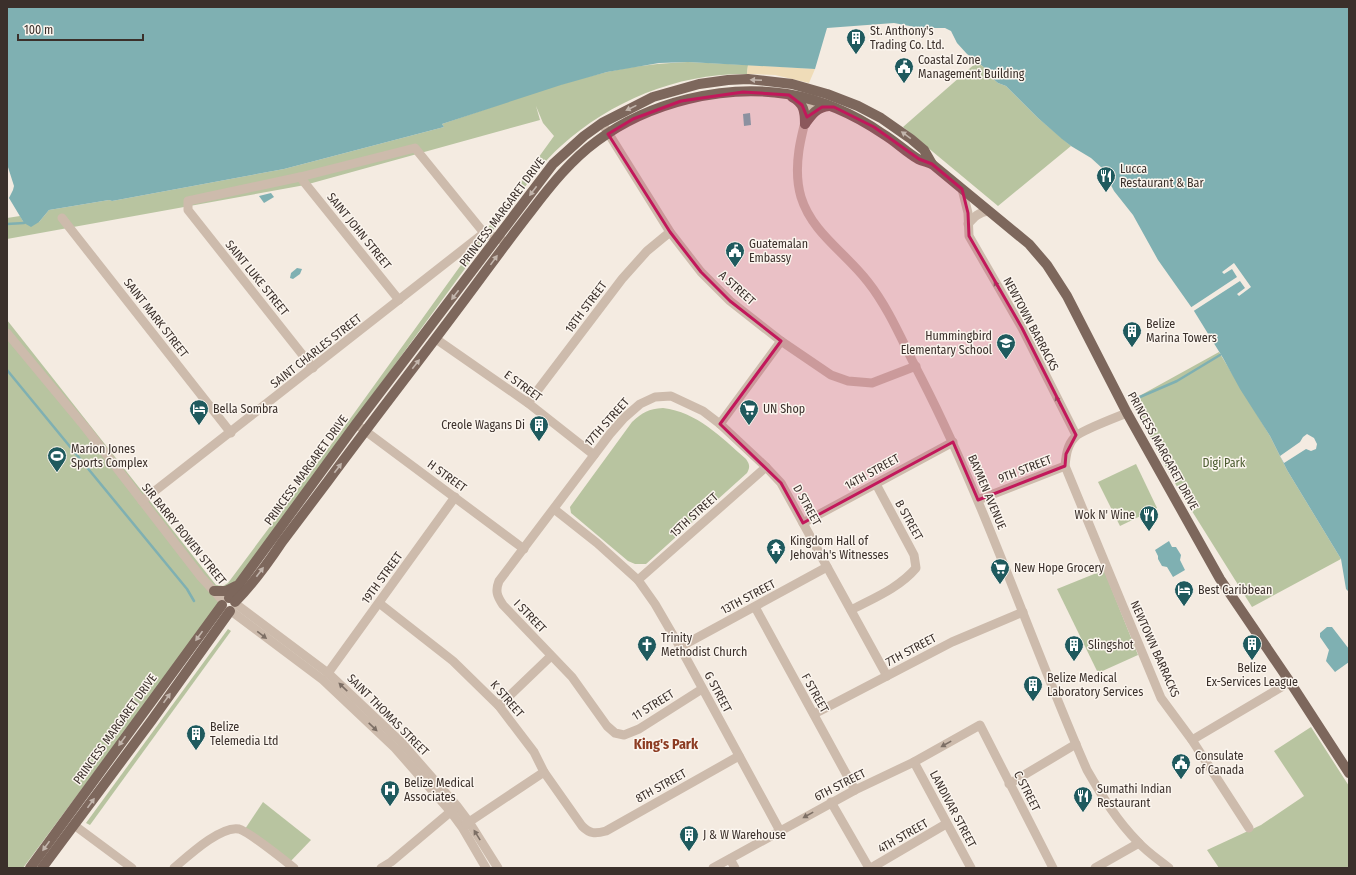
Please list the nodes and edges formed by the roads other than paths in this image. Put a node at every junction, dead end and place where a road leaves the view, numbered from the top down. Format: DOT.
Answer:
graph roads {
  1 [pos="813,90"];
  2 [pos="789,95"];
  3 [pos="811,100"];
  4 [pos="834,107"];
  5 [pos="602,123"];
  6 [pos="805,124"];
  7 [pos="608,134"];
  8 [pos="932,164"];
  9 [pos="300,176"];
  10 [pos="962,189"];
  11 [pos="988,211"];
  12 [pos="62,218"];
  13 [pos="968,224"];
  14 [pos="670,232"];
  15 [pos="484,233"];
  16 [pos="503,240"];
  17 [pos="399,300"];
  18 [pos="7,333"];
  19 [pos="436,339"];
  20 [pos="781,341"];
  21 [pos="916,366"];
  22 [pos="314,368"];
  23 [pos="528,403"];
  24 [pos="1127,413"];
  25 [pos="356,424"];
  26 [pos="720,424"];
  27 [pos="365,431"];
  28 [pos="231,433"];
  29 [pos="1076,436"];
  30 [pos="953,442"];
  31 [pos="594,455"];
  32 [pos="1065,466"];
  33 [pos="766,467"];
  34 [pos="876,484"];
  35 [pos="454,497"];
  36 [pos="978,500"];
  37 [pos="142,502"];
  38 [pos="554,509"];
  39 [pos="803,523"];
  40 [pos="524,549"];
  41 [pos="827,567"];
  42 [pos="638,580"];
  43 [pos="237,585"];
  44 [pos="214,591"];
  45 [pos="379,603"];
  46 [pos="229,605"];
  47 [pos="755,607"];
  48 [pos="851,610"];
  49 [pos="1023,612"];
  50 [pos="680,647"];
  51 [pos="552,656"];
  52 [pos="328,673"];
  53 [pos="887,676"];
  54 [pos="1290,682"];
  55 [pos="702,688"];
  56 [pos="353,702"];
  57 [pos="499,706"];
  58 [pos="814,714"];
  59 [pos="980,725"];
  60 [pos="615,733"];
  61 [pos="1192,740"];
  62 [pos="1076,744"];
  63 [pos="739,756"];
  64 [pos="914,762"];
  65 [pos="544,772"];
  66 [pos="1349,773"];
  67 [pos="1009,784"];
  68 [pos="855,790"];
  69 [pos="832,802"];
  70 [pos="454,809"];
  71 [pos="466,824"];
  72 [pos="946,824"];
  73 [pos="74,825"];
  74 [pos="1249,828"];
  75 [pos="780,831"];
  76 [pos="592,833"];
  77 [pos="1139,843"];
  78 [pos="730,859"];
  79 [pos="30,868"];
  80 [pos="42,868"];
  81 [pos="132,868"];
  82 [pos="174,868"];
  83 [pos="294,868"];
  84 [pos="381,868"];
  85 [pos="486,868"];
  86 [pos="498,868"];
  87 [pos="713,868"];
  88 [pos="735,868"];
  89 [pos="870,868"];
  90 [pos="971,868"];
  91 [pos="1053,868"];
  92 [pos="1095,868"];
  93 [pos="1169,868"];
  1 -- 3 [label="street, BAYMEN AVENUE"];
  1 -- 5 [label="main road, PRINCESS MARGARET DRIVE, one-way"];
  8 -- 1 [label="main road, PRINCESS MARGARET DRIVE, one-way"];
  2 -- 3 [label="main road, PRINCESS MARGARET DRIVE"];
  2 -- 6 [label="main road"];
  2 -- 7 [label="main road, PRINCESS MARGARET DRIVE"];
  3 -- 4 [label="main road, PRINCESS MARGARET DRIVE"];
  3 -- 6 [label="street, BAYMEN AVENUE"];
  4 -- 6 [label="main road"];
  4 -- 8 [label="main road, PRINCESS MARGARET DRIVE"];
  5 -- 7 [label="street, A STREET"];
  5 -- 16 [label="main road, PRINCESS MARGARET DRIVE, one-way"];
  6 -- 21 [label="street, BAYMEN AVENUE"];
  7 -- 14 [label="street, A STREET"];
  7 -- 16 [label="main road, PRINCESS MARGARET DRIVE"];
  8 -- 10 [label="main road, PRINCESS MARGARET DRIVE"];
  9 -- 15 [label="street"];
  9 -- 17 [label="street, SAINT JOHN STREET"];
  9 -- 22 [label="street, SAINT LUKE STREET"];
  10 -- 11 [label="main road, PRINCESS MARGARET DRIVE"];
  10 -- 13 [label="street, NEWTOWN BARRACKS"];
  11 -- 13 [label="street"];
  11 -- 24 [label="main road, PRINCESS MARGARET DRIVE"];
  12 -- 28 [label="street, SAINT MARK STREET"];
  29 -- 13 [label="street, NEWTOWN BARRACKS, one-way"];
  14 -- 20 [label="street, A STREET"];
  14 -- 23 [label="street, 18TH STREET"];
  15 -- 16 [label="street"];
  15 -- 17 [label="street, SAINT CHARLES STREET"];
  19 -- 16 [label="main road, PRINCESS MARGARET DRIVE, one-way"];
  16 -- 25 [label="main road, PRINCESS MARGARET DRIVE, one-way"];
  17 -- 22 [label="street, SAINT CHARLES STREET"];
  18 -- 37 [label="street, SIR BARRY BOWEN STREET"];
  19 -- 23 [label="street, E STREET"];
  27 -- 19 [label="main road, PRINCESS MARGARET DRIVE, one-way"];
  20 -- 21 [label="street, A STREET"];
  20 -- 26 [label="street"];
  21 -- 30 [label="street, BAYMEN AVENUE"];
  22 -- 28 [label="street, SAINT CHARLES STREET"];
  23 -- 31 [label="street, E STREET"];
  24 -- 29 [label="street"];
  24 -- 54 [label="main road, PRINCESS MARGARET DRIVE"];
  25 -- 27 [label="street, H STREET"];
  25 -- 43 [label="main road, PRINCESS MARGARET DRIVE"];
  26 -- 31 [label="street, 17TH STREET"];
  26 -- 33 [label="street, D STREET"];
  27 -- 35 [label="street, H STREET"];
  46 -- 27 [label="main road, PRINCESS MARGARET DRIVE, one-way"];
  28 -- 37 [label="street, SAINT CHARLES STREET"];
  29 -- 32 [label="street, 9TH STREET"];
  30 -- 34 [label="street, 14TH STREET"];
  30 -- 36 [label="street, BAYMEN AVENUE"];
  31 -- 38 [label="street, 17TH STREET"];
  32 -- 36 [label="street, 9TH STREET"];
  32 -- 61 [label="street, NEWTOWN BARRACKS"];
  33 -- 39 [label="street, D STREET"];
  33 -- 42 [label="street, 15TH STREET"];
  34 -- 39 [label="street, 14TH STREET"];
  34 -- 48 [label="street, B STREET"];
  35 -- 40 [label="street, H STREET"];
  35 -- 45 [label="street, 19TH STREET"];
  36 -- 49 [label="street, BAYMEN AVENUE"];
  37 -- 44 [label="street, SIR BARRY BOWEN STREET"];
  38 -- 40 [label="street, I STREET"];
  38 -- 42 [label="street, G STREET"];
  39 -- 41 [label="street, D STREET"];
  40 -- 51 [label="street, I STREET"];
  41 -- 47 [label="street, 13TH STREET"];
  41 -- 48 [label="street, D STREET"];
  42 -- 50 [label="street, G STREET"];
  43 -- 44 [label="main road"];
  43 -- 46 [label="main road, PRINCESS MARGARET DRIVE"];
  44 -- 46 [label="street, SIR BARRY BOWEN STREET"];
  45 -- 52 [label="street, 19TH STREET"];
  45 -- 57 [label="street, K STREET"];
  46 -- 52 [label="street, SAINT THOMAS STREET"];
  46 -- 56 [label="street, SAINT THOMAS STREET, one-way"];
  73 -- 46 [label="main road, PRINCESS MARGARET DRIVE, one-way"];
  46 -- 79 [label="main road, PRINCESS MARGARET DRIVE, one-way"];
  47 -- 50 [label="street, 13TH STREET"];
  47 -- 58 [label="street, F STREET"];
  48 -- 53 [label="street, D STREET"];
  49 -- 53 [label="street, 7TH STREET"];
  49 -- 62 [label="street, BAYMEN AVENUE"];
  50 -- 55 [label="street, G STREET"];
  51 -- 57 [label="street"];
  51 -- 60 [label="street, I STREET"];
  56 -- 52 [label="street, SAINT THOMAS STREET, one-way"];
  53 -- 58 [label="street, 7TH STREET"];
  54 -- 61 [label="street"];
  54 -- 66 [label="main road, PRINCESS MARGARET DRIVE"];
  55 -- 60 [label="street, 11 STREET"];
  55 -- 63 [label="street, G STREET"];
  56 -- 70 [label="street, SAINT THOMAS STREET"];
  57 -- 65 [label="street, K STREET"];
  58 -- 68 [label="street, F STREET"];
  59 -- 64 [label="street, 6TH STREET, one-way"];
  59 -- 67 [label="street, C STREET"];
  61 -- 74 [label="street, NEWTOWN BARRACKS"];
  62 -- 67 [label="street"];
  62 -- 77 [label="street, BAYMEN AVENUE"];
  63 -- 75 [label="street, G STREET"];
  63 -- 76 [label="street, 8TH STREET"];
  64 -- 68 [label="street, 6TH STREET"];
  64 -- 72 [label="street, LANDIVAR STREET"];
  65 -- 71 [label="street"];
  65 -- 76 [label="street, K STREET"];
  67 -- 91 [label="street, C STREET"];
  68 -- 69 [label="street, 6TH STREET"];
  69 -- 75 [label="street, 6TH STREET, one-way"];
  69 -- 89 [label="street"];
  70 -- 71 [label="street, SAINT THOMAS STREET"];
  70 -- 84 [label="street"];
  71 -- 85 [label="street, SAINT THOMAS STREET"];
  86 -- 71 [label="street, SAINT THOMAS STREET, one-way"];
  72 -- 89 [label="street, 4TH STREET"];
  72 -- 90 [label="street, LANDIVAR STREET"];
  73 -- 80 [label="main road, PRINCESS MARGARET DRIVE"];
  73 -- 81 [label="street"];
  75 -- 78 [label="street, 6TH STREET"];
  77 -- 92 [label="street"];
  77 -- 93 [label="street, BAYMEN AVENUE"];
  78 -- 87 [label="street, 6TH STREET"];
  78 -- 88 [label="street"];
  82 -- 83 [label="street"];
}
